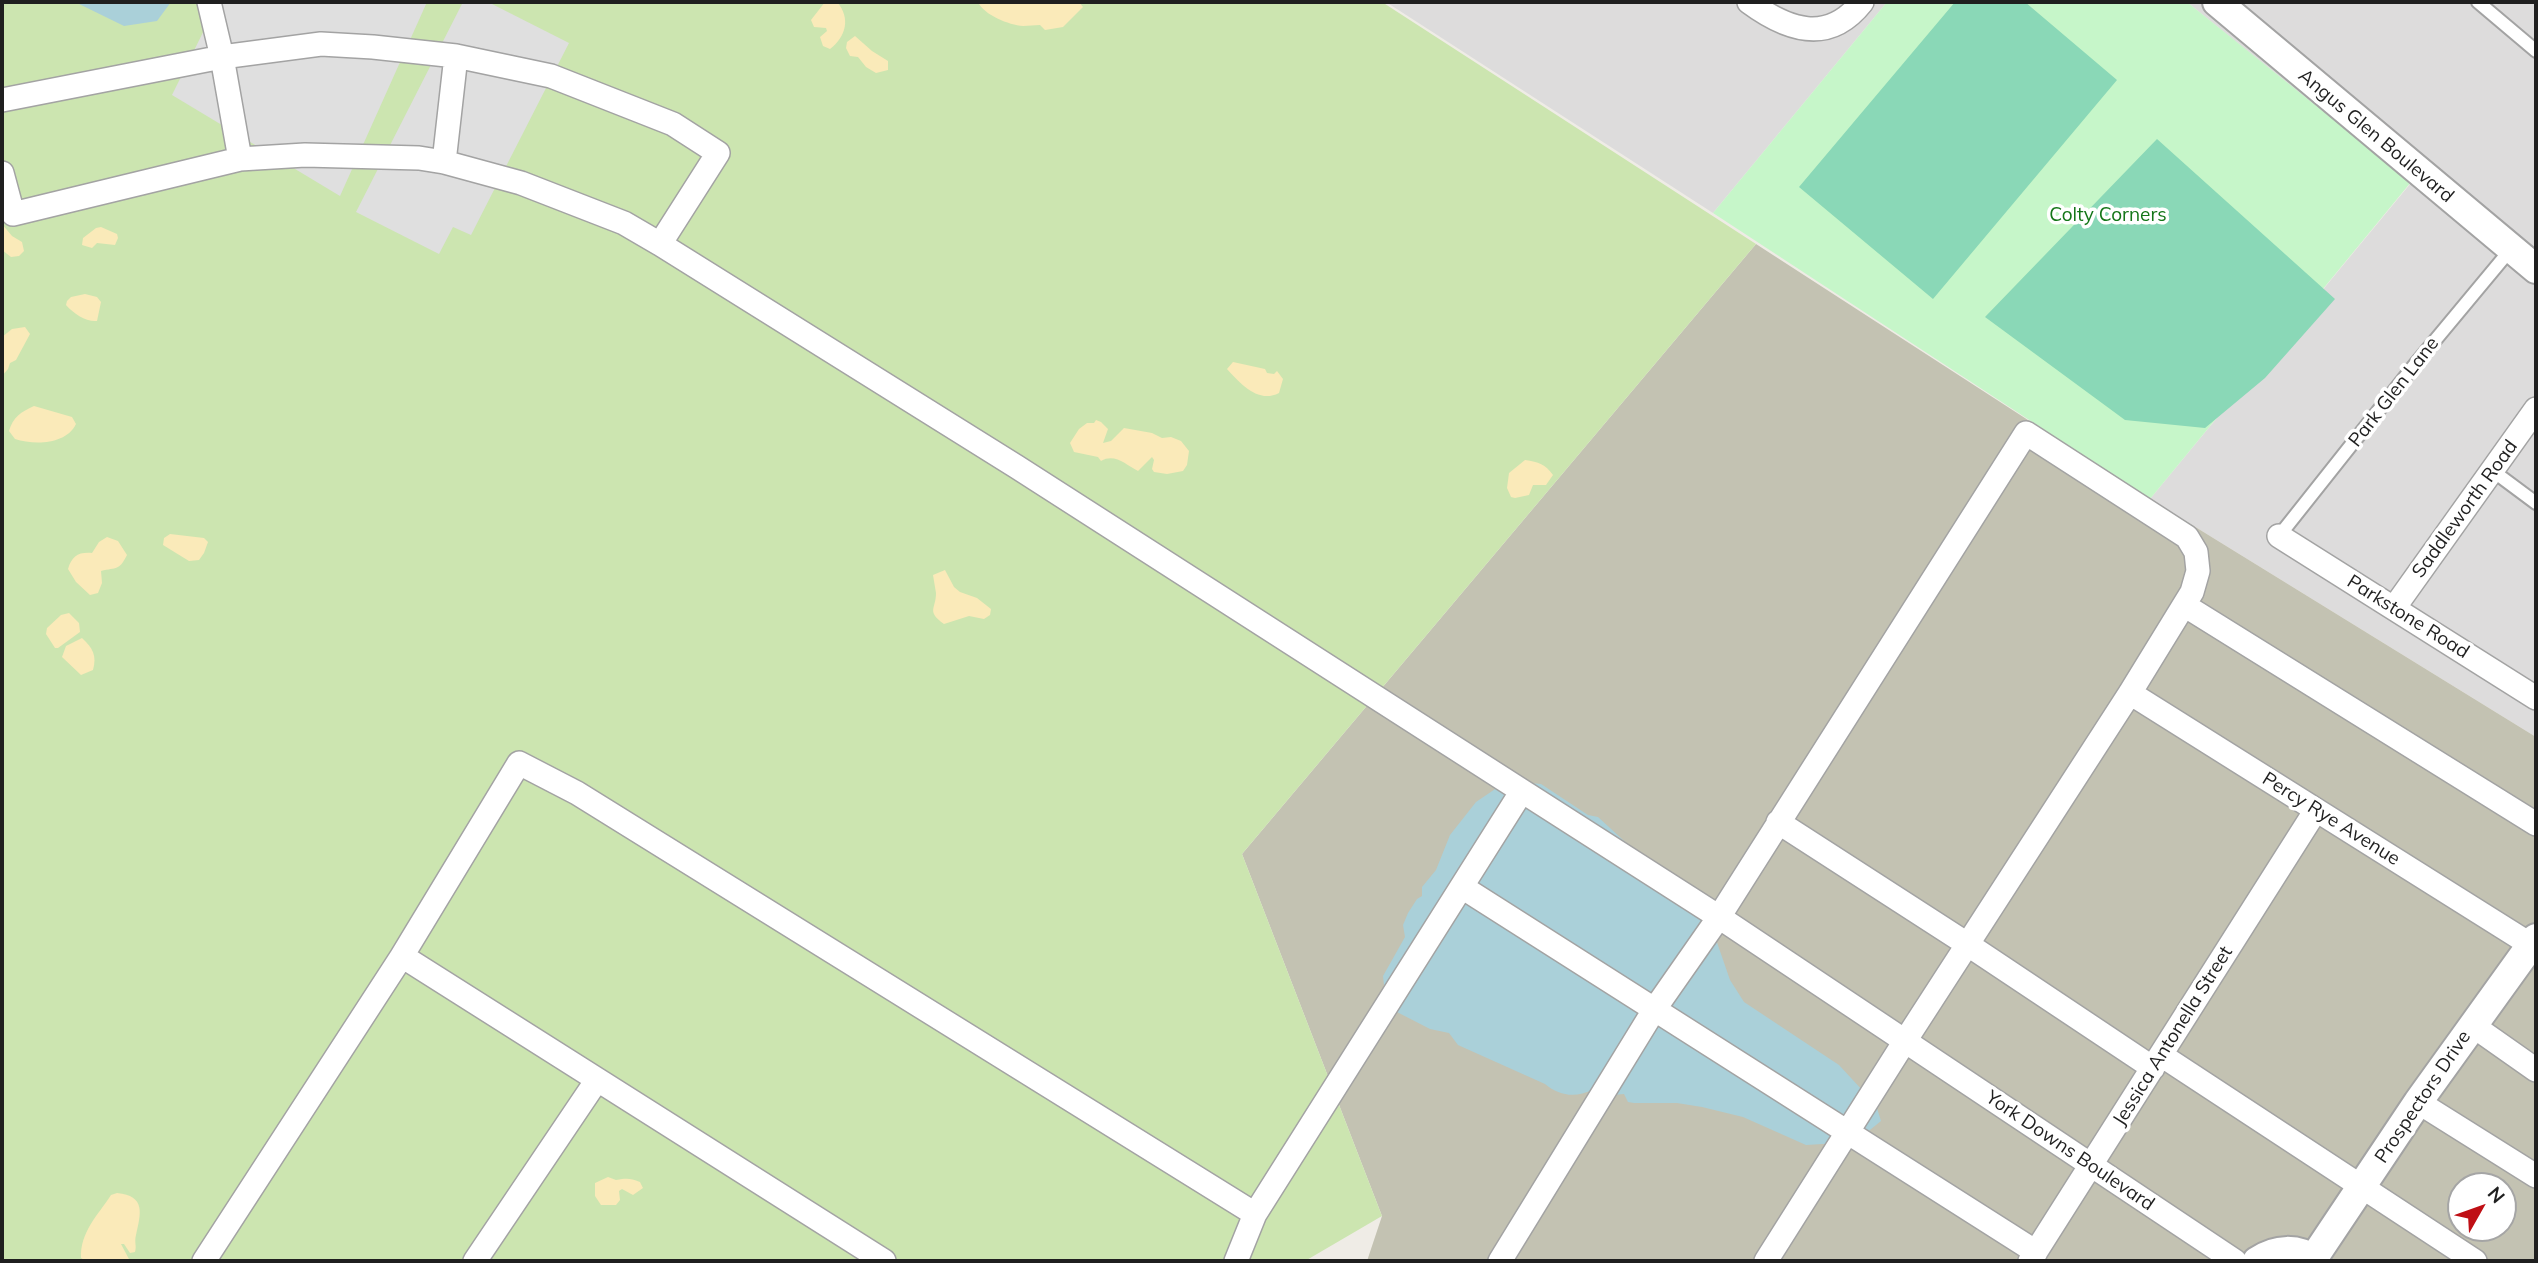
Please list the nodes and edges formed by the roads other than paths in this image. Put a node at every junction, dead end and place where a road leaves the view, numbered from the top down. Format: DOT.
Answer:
graph roads {
  1 [pos="209,2"];
  2 [pos="1749,2"];
  3 [pos="1862,2"];
  4 [pos="2217,2"];
  5 [pos="2478,2"];
  6 [pos="2536,51"];
  7 [pos="456,56"];
  8 [pos="222,57"];
  9 [pos="2,100"];
  10 [pos="240,159"];
  11 [pos="444,162"];
  12 [pos="2,173"];
  13 [pos="660,244"];
  14 [pos="2511,249"];
  15 [pos="2536,270"];
  16 [pos="2536,409"];
  17 [pos="2493,471"];
  18 [pos="2536,503"];
  19 [pos="2279,536"];
  20 [pos="2184,605"];
  21 [pos="2394,608"];
  22 [pos="2130,693"];
  23 [pos="2536,698"];
  24 [pos="1522,791"];
  25 [pos="2316,810"];
  26 [pos="1777,822"];
  27 [pos="2536,824"];
  28 [pos="1462,887"];
  29 [pos="1719,917"];
  30 [pos="1967,944"];
  31 [pos="2535,944"];
  32 [pos="402,956"];
  33 [pos="1654,1010"];
  34 [pos="2472,1025"];
  35 [pos="1905,1041"];
  36 [pos="2157,1062"];
  37 [pos="2536,1070"];
  38 [pos="597,1080"];
  39 [pos="2418,1102"];
  40 [pos="1847,1133"];
  41 [pos="2091,1165"];
  42 [pos="2536,1176"];
  43 [pos="2361,1187"];
  44 [pos="1255,1214"];
  45 [pos="2033,1257"];
  46 [pos="2315,1260"];
  47 [pos="204,1261"];
  48 [pos="475,1261"];
  49 [pos="884,1261"];
  50 [pos="1236,1261"];
  51 [pos="1500,1261"];
  52 [pos="1766,1261"];
  53 [pos="2235,1261"];
  54 [pos="2257,1261"];
  55 [pos="2475,1261"];
  1 -- 8 [label="street"];
  2 -- 3 [label="street"];
  4 -- 14 [label="street, Angus Glen Boulevard"];
  5 -- 6 [label="lane"];
  7 -- 8 [label="street"];
  7 -- 11 [label="street"];
  7 -- 13 [label="street"];
  8 -- 9 [label="street"];
  8 -- 10 [label="street"];
  10 -- 11 [label="street, York Downs Boulevard"];
  10 -- 12 [label="street, York Downs Boulevard"];
  11 -- 13 [label="street, York Downs Boulevard"];
  13 -- 24 [label="street, York Downs Boulevard"];
  14 -- 15 [label="street, Angus Glen Boulevard"];
  14 -- 19 [label="lane, Park Glen Lane"];
  16 -- 17 [label="street, Saddleworth Road"];
  17 -- 18 [label="lane"];
  17 -- 21 [label="street, Saddleworth Road"];
  19 -- 21 [label="street, Parkstone Road"];
  20 -- 22 [label="street"];
  20 -- 26 [label="street"];
  20 -- 27 [label="street"];
  21 -- 23 [label="street, Parkstone Road"];
  22 -- 25 [label="street, Percy Rye Avenue"];
  22 -- 30 [label="street"];
  24 -- 28 [label="street"];
  24 -- 29 [label="street, York Downs Boulevard"];
  25 -- 31 [label="street, Percy Rye Avenue"];
  25 -- 36 [label="street, Jessica Antonella Street"];
  26 -- 29 [label="street"];
  26 -- 30 [label="street"];
  28 -- 33 [label="street"];
  28 -- 44 [label="street"];
  29 -- 33 [label="street"];
  29 -- 35 [label="street, York Downs Boulevard"];
  30 -- 35 [label="street"];
  30 -- 36 [label="street"];
  31 -- 34 [label="street, Prospectors Drive"];
  32 -- 38 [label="street"];
  32 -- 44 [label="street"];
  32 -- 47 [label="street"];
  33 -- 40 [label="street"];
  33 -- 51 [label="street"];
  34 -- 37 [label="street"];
  34 -- 39 [label="street, Prospectors Drive"];
  35 -- 40 [label="street"];
  35 -- 41 [label="street, York Downs Boulevard"];
  36 -- 41 [label="street, Jessica Antonella Street"];
  36 -- 43 [label="street"];
  38 -- 48 [label="street"];
  38 -- 49 [label="street"];
  39 -- 42 [label="street"];
  39 -- 43 [label="street, Prospectors Drive"];
  40 -- 45 [label="street"];
  40 -- 52 [label="street"];
  41 -- 45 [label="street, Jessica Antonella Street"];
  41 -- 53 [label="street, York Downs Boulevard"];
  43 -- 46 [label="street, Prospectors Drive"];
  43 -- 55 [label="street"];
  44 -- 50 [label="street"];
  46 -- 54 [label="street"];
}
